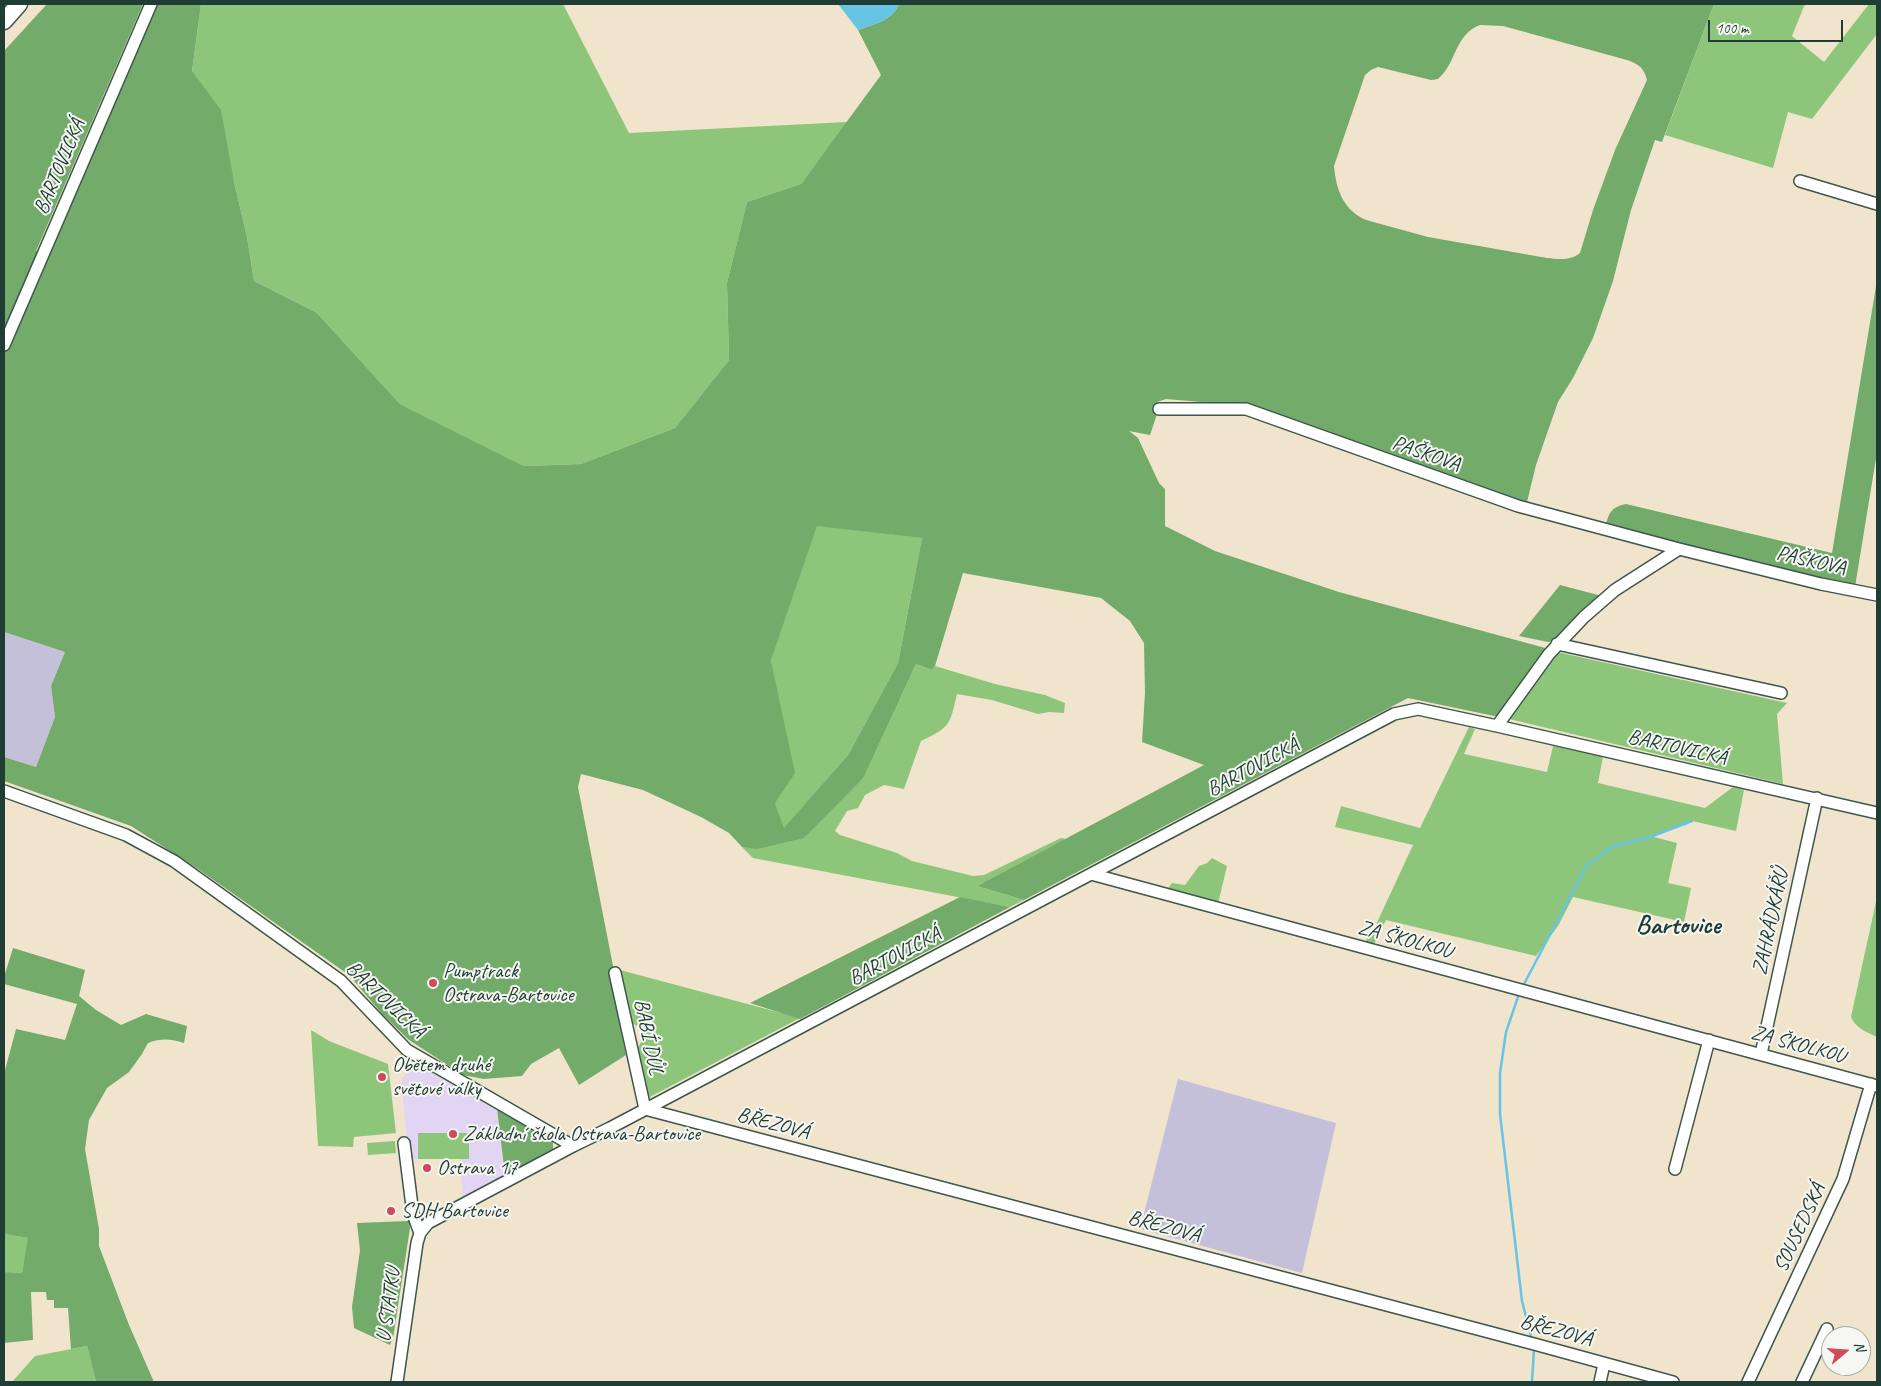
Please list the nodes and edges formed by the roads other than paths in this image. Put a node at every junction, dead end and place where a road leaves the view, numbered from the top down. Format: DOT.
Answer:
graph roads {
  1 [pos="19,4"];
  2 [pos="151,4"];
  3 [pos="4,20"];
  4 [pos="1800,181"];
  5 [pos="1877,204"];
  6 [pos="4,345"];
  7 [pos="1159,409"];
  8 [pos="1679,549"];
  9 [pos="1877,595"];
  10 [pos="1557,644"];
  11 [pos="1781,693"];
  12 [pos="1497,726"];
  13 [pos="4,791"];
  14 [pos="1817,798"];
  15 [pos="1877,813"];
  16 [pos="1091,874"];
  17 [pos="615,973"];
  18 [pos="1709,1040"];
  19 [pos="1761,1054"];
  20 [pos="1874,1085"];
  21 [pos="645,1110"];
  22 [pos="404,1143"];
  23 [pos="573,1146"];
  24 [pos="1675,1169"];
  25 [pos="420,1233"];
  26 [pos="1821,1342"];
  27 [pos="1604,1364"];
  28 [pos="396,1382"];
  29 [pos="1600,1382"];
  30 [pos="1673,1382"];
  31 [pos="1748,1382"];
  32 [pos="1802,1382"];
  1 -- 3 [label="highway"];
  2 -- 6 [label="street, BARTOVICKÁ"];
  4 -- 5 [label="street"];
  7 -- 8 [label="street, PAŠKOVA"];
  8 -- 9 [label="street, PAŠKOVA"];
  8 -- 10 [label="street"];
  10 -- 11 [label="street"];
  10 -- 12 [label="street"];
  12 -- 14 [label="street, BARTOVICKÁ"];
  12 -- 16 [label="street, BARTOVICKÁ"];
  13 -- 23 [label="street, BARTOVICKÁ"];
  14 -- 15 [label="street, BARTOVICKÁ"];
  14 -- 19 [label="street, ZAHRÁDKÁŘŮ"];
  16 -- 18 [label="street, ZA ŠKOLKOU"];
  16 -- 21 [label="street, BARTOVICKÁ"];
  17 -- 21 [label="street, BABÍ DŮL"];
  18 -- 19 [label="street, ZA ŠKOLKOU"];
  18 -- 24 [label="street"];
  19 -- 20 [label="street, ZA ŠKOLKOU"];
  20 -- 31 [label="street, SOUSEDSKÁ"];
  21 -- 23 [label="street, BARTOVICKÁ"];
  21 -- 27 [label="street, BŘEZOVÁ"];
  22 -- 25 [label="street, U STATKU"];
  23 -- 25 [label="street"];
  25 -- 28 [label="street, U STATKU"];
  26 -- 32 [label="street"];
  27 -- 29 [label="street"];
  27 -- 30 [label="street, BŘEZOVÁ"];
}
